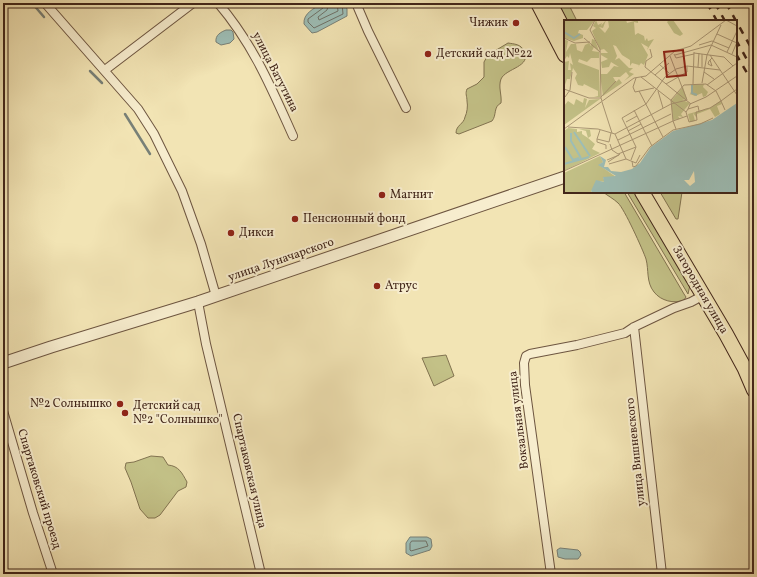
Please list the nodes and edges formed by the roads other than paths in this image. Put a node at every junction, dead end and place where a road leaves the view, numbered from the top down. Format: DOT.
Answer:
graph roads {
  1 [pos="45,3"];
  2 [pos="193,3"];
  3 [pos="218,3"];
  4 [pos="356,3"];
  5 [pos="538,3"];
  6 [pos="550,3"];
  7 [pos="564,30"];
  8 [pos="564,53"];
  9 [pos="105,70"];
  10 [pos="406,108"];
  11 [pos="293,136"];
  12 [pos="564,177"];
  13 [pos="643,193"];
  14 [pos="652,193"];
  15 [pos="704,295"];
  16 [pos="216,296"];
  17 [pos="198,302"];
  18 [pos="634,327"];
  19 [pos="3,363"];
  20 [pos="754,369"];
  21 [pos="754,390"];
  22 [pos="3,411"];
  23 [pos="53,574"];
  24 [pos="261,574"];
  25 [pos="551,574"];
  26 [pos="662,574"];
  1 -- 9 [label="street"];
  2 -- 9 [label="street"];
  3 -- 11 [label="street, улица Ватутина"];
  4 -- 10 [label="street"];
  5 -- 8 [label="highway"];
  6 -- 7 [label="highway"];
  9 -- 16 [label="street"];
  12 -- 16 [label="street, улица Луначарского"];
  13 -- 15 [label="highway, Загородная улица"];
  14 -- 20 [label="highway, Загородная улица"];
  15 -- 18 [label="street, Вокзальная улица"];
  15 -- 21 [label="highway, Загородная улица"];
  16 -- 17 [label="street, улица Луначарского"];
  17 -- 19 [label="street, улица Луначарского"];
  17 -- 24 [label="street, Спартаковская улица"];
  18 -- 25 [label="street, Вокзальная улица"];
  18 -- 26 [label="street, улица Вишневского"];
  22 -- 23 [label="street, Спартаковский проезд"];
}
